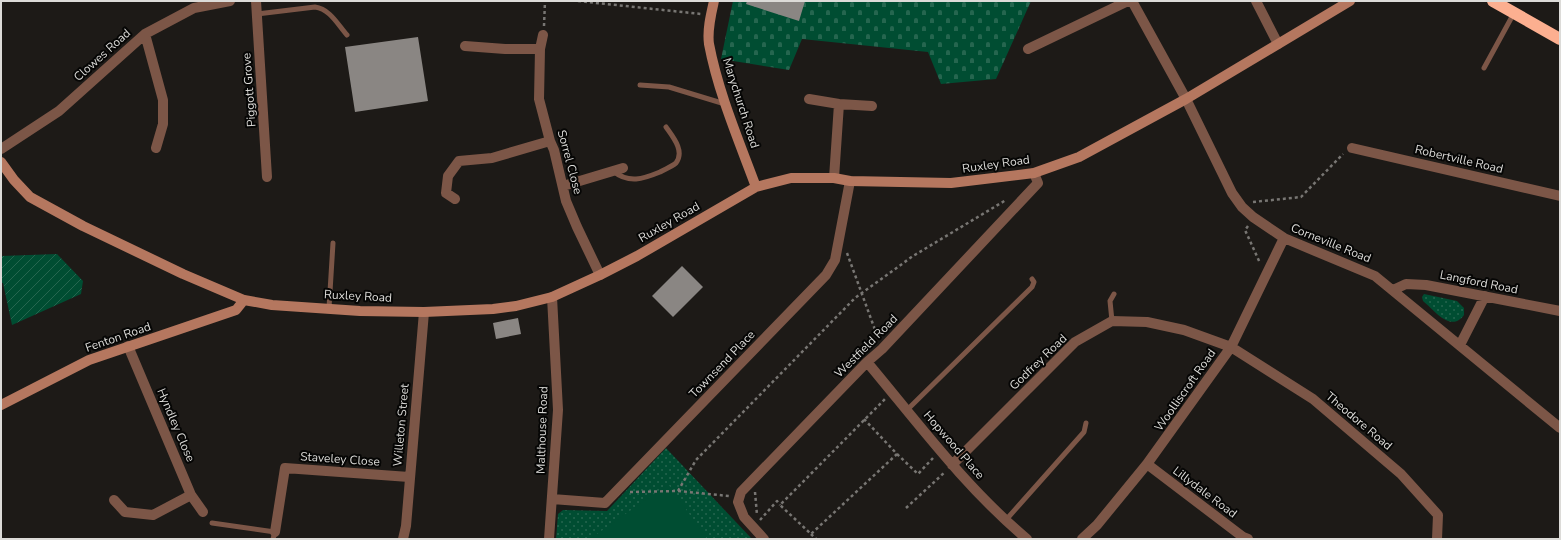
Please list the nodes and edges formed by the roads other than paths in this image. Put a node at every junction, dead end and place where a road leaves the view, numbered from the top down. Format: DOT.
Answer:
graph roads {
  1 [pos="230,1"];
  2 [pos="256,1"];
  3 [pos="714,1"];
  4 [pos="1128,1"];
  5 [pos="1132,1"];
  6 [pos="1256,1"];
  7 [pos="1350,1"];
  8 [pos="1493,1"];
  9 [pos="1514,13"];
  10 [pos="257,14"];
  11 [pos="145,34"];
  12 [pos="543,35"];
  13 [pos="347,36"];
  14 [pos="1560,39"];
  15 [pos="1278,44"];
  16 [pos="465,46"];
  17 [pos="540,49"];
  18 [pos="1028,49"];
  19 [pos="1484,68"];
  20 [pos="640,85"];
  21 [pos="809,99"];
  22 [pos="1186,99"];
  23 [pos="726,104"];
  24 [pos="839,104"];
  25 [pos="872,106"];
  26 [pos="666,127"];
  27 [pos="550,141"];
  28 [pos="156,148"];
  29 [pos="1352,148"];
  30 [pos="1,149"];
  31 [pos="1,162"];
  32 [pos="618,169"];
  33 [pos="1034,173"];
  34 [pos="267,177"];
  35 [pos="834,178"];
  36 [pos="850,181"];
  37 [pos="563,186"];
  38 [pos="756,187"];
  39 [pos="1560,196"];
  40 [pos="455,199"];
  41 [pos="1284,238"];
  42 [pos="333,243"];
  43 [pos="600,275"];
  44 [pos="1032,278"];
  45 [pos="1393,290"];
  46 [pos="1114,294"];
  47 [pos="1485,296"];
  48 [pos="552,297"];
  49 [pos="244,300"];
  50 [pos="329,308"];
  51 [pos="1560,311"];
  52 [pos="424,312"];
  53 [pos="1112,321"];
  54 [pos="1460,345"];
  55 [pos="128,346"];
  56 [pos="1231,347"];
  57 [pos="867,362"];
  58 [pos="1,405"];
  59 [pos="907,410"];
  60 [pos="1086,423"];
  61 [pos="1560,428"];
  62 [pos="1148,464"];
  63 [pos="952,465"];
  64 [pos="409,477"];
  65 [pos="191,495"];
  66 [pos="552,499"];
  67 [pos="114,500"];
  68 [pos="203,512"];
  69 [pos="1005,521"];
  70 [pos="212,523"];
  71 [pos="274,535"];
  72 [pos="403,539"];
  73 [pos="548,539"];
  74 [pos="764,539"];
  75 [pos="1027,539"];
  76 [pos="1082,539"];
  77 [pos="1248,539"];
  78 [pos="1437,539"];
  1 -- 11 [label="street, Clowes Road"];
  2 -- 10 [label="street, Piggott Grove"];
  3 -- 23 [label="street, Marychurch Road"];
  4 -- 18 [label="street"];
  5 -- 22 [label="street, Corneville Road"];
  6 -- 15 [label="street"];
  7 -- 15 [label="street, Ruxley Road"];
  8 -- 9 [label="highway"];
  9 -- 14 [label="highway"];
  9 -- 19 [label="lane"];
  10 -- 13 [label="lane"];
  10 -- 34 [label="street, Piggott Grove"];
  11 -- 28 [label="street"];
  11 -- 30 [label="street, Clowes Road"];
  12 -- 17 [label="street, Sorrel Close"];
  15 -- 22 [label="street, Ruxley Road"];
  16 -- 17 [label="street"];
  17 -- 27 [label="street, Sorrel Close"];
  20 -- 23 [label="lane"];
  21 -- 24 [label="street"];
  22 -- 33 [label="street, Ruxley Road"];
  22 -- 41 [label="street, Corneville Road"];
  23 -- 38 [label="street, Marychurch Road"];
  24 -- 25 [label="street"];
  24 -- 35 [label="street"];
  26 -- 32 [label="lane"];
  27 -- 37 [label="street, Sorrel Close"];
  27 -- 40 [label="street"];
  29 -- 39 [label="street, Robertville Road"];
  31 -- 49 [label="street, Ruxley Road"];
  32 -- 37 [label="street"];
  33 -- 36 [label="street, Ruxley Road"];
  33 -- 57 [label="street, Westfield Road"];
  35 -- 36 [label="street, Ruxley Road"];
  35 -- 38 [label="street, Ruxley Road"];
  36 -- 66 [label="street, Townsend Place"];
  37 -- 43 [label="street, Sorrel Close"];
  38 -- 43 [label="street, Ruxley Road"];
  41 -- 45 [label="street, Corneville Road"];
  41 -- 56 [label="street, Woolliscroft Road"];
  42 -- 50 [label="lane"];
  43 -- 48 [label="street, Ruxley Road"];
  44 -- 59 [label="lane"];
  45 -- 47 [label="street, Langford Road"];
  45 -- 54 [label="street, Corneville Road"];
  46 -- 53 [label="lane"];
  47 -- 51 [label="street, Langford Road"];
  47 -- 54 [label="street"];
  48 -- 52 [label="street, Ruxley Road"];
  48 -- 66 [label="street, Malthouse Road"];
  49 -- 50 [label="street, Ruxley Road"];
  49 -- 55 [label="street, Fenton Road"];
  50 -- 52 [label="street, Ruxley Road"];
  52 -- 64 [label="street, Willeton Street"];
  53 -- 56 [label="street"];
  53 -- 63 [label="street, Godfrey Road"];
  54 -- 61 [label="street, Corneville Road"];
  55 -- 58 [label="street, Fenton Road"];
  55 -- 65 [label="street, Hyndley Close"];
  56 -- 62 [label="street, Woolliscroft Road"];
  56 -- 78 [label="street, Theodore Road"];
  57 -- 59 [label="street, Hopwood Place"];
  57 -- 74 [label="street, Westfield Road"];
  59 -- 63 [label="street, Hopwood Place"];
  60 -- 69 [label="lane"];
  62 -- 76 [label="street, Woolliscroft Road"];
  62 -- 77 [label="street, Lillydale Road"];
  63 -- 69 [label="street, Hopwood Place"];
  64 -- 71 [label="street, Staveley Close"];
  64 -- 72 [label="street, Willeton Street"];
  65 -- 67 [label="street"];
  65 -- 68 [label="street, Hyndley Close"];
  66 -- 73 [label="street, Malthouse Road"];
  69 -- 75 [label="street, Hopwood Place"];
  70 -- 71 [label="lane"];
}
